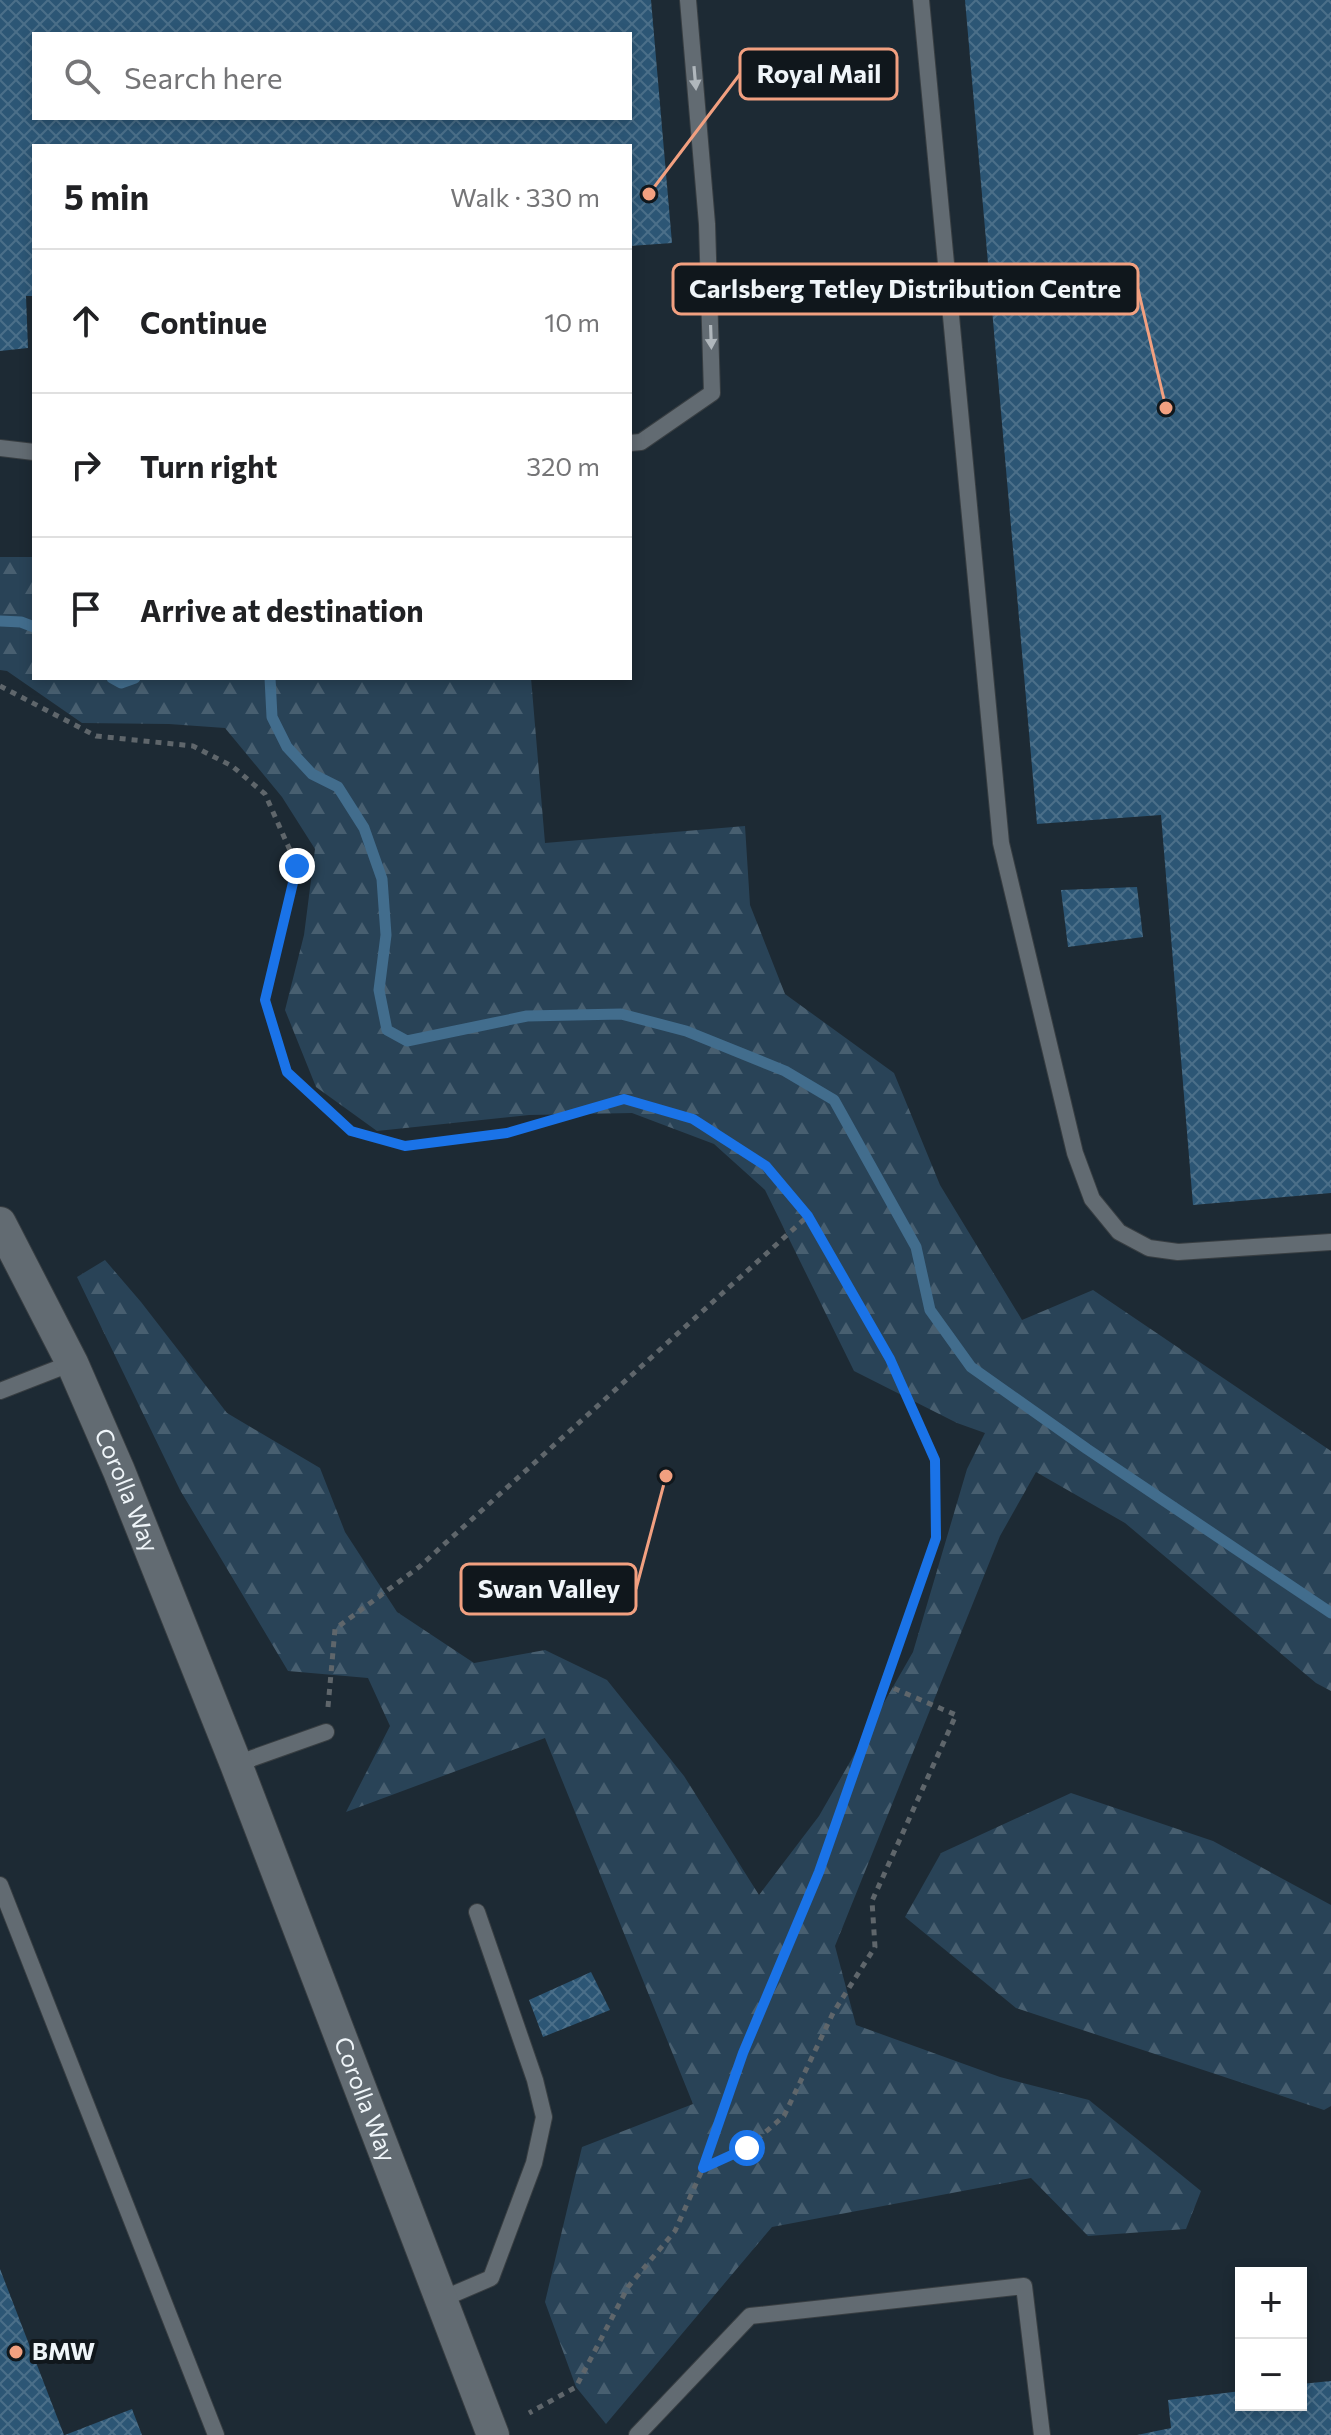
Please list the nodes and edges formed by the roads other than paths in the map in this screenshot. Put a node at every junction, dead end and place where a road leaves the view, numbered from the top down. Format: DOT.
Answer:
graph roads {
  1 [pos="688,0"];
  2 [pos="921,0"];
  3 [pos="632,443"];
  4 [pos="0,448"];
  5 [pos="32,452"];
  6 [pos="0,1223"];
  7 [pos="1331,1242"];
  8 [pos="72,1363"];
  9 [pos="0,1391"];
  10 [pos="326,1732"];
  11 [pos="236,1764"];
  12 [pos="0,1885"];
  13 [pos="477,1912"];
  14 [pos="440,2300"];
  15 [pos="216,2435"];
  16 [pos="493,2435"];
  17 [pos="637,2435"];
  18 [pos="1042,2435"];
  1 -- 3 [label="lane, one-way"];
  2 -- 7 [label="lane"];
  4 -- 5 [label="lane"];
  6 -- 8 [label="street, Corolla Way"];
  8 -- 9 [label="lane"];
  8 -- 11 [label="street, Corolla Way"];
  10 -- 11 [label="lane"];
  11 -- 14 [label="street, Corolla Way"];
  12 -- 15 [label="lane"];
  13 -- 14 [label="lane"];
  14 -- 16 [label="street, Corolla Way"];
  17 -- 18 [label="lane"];
}
